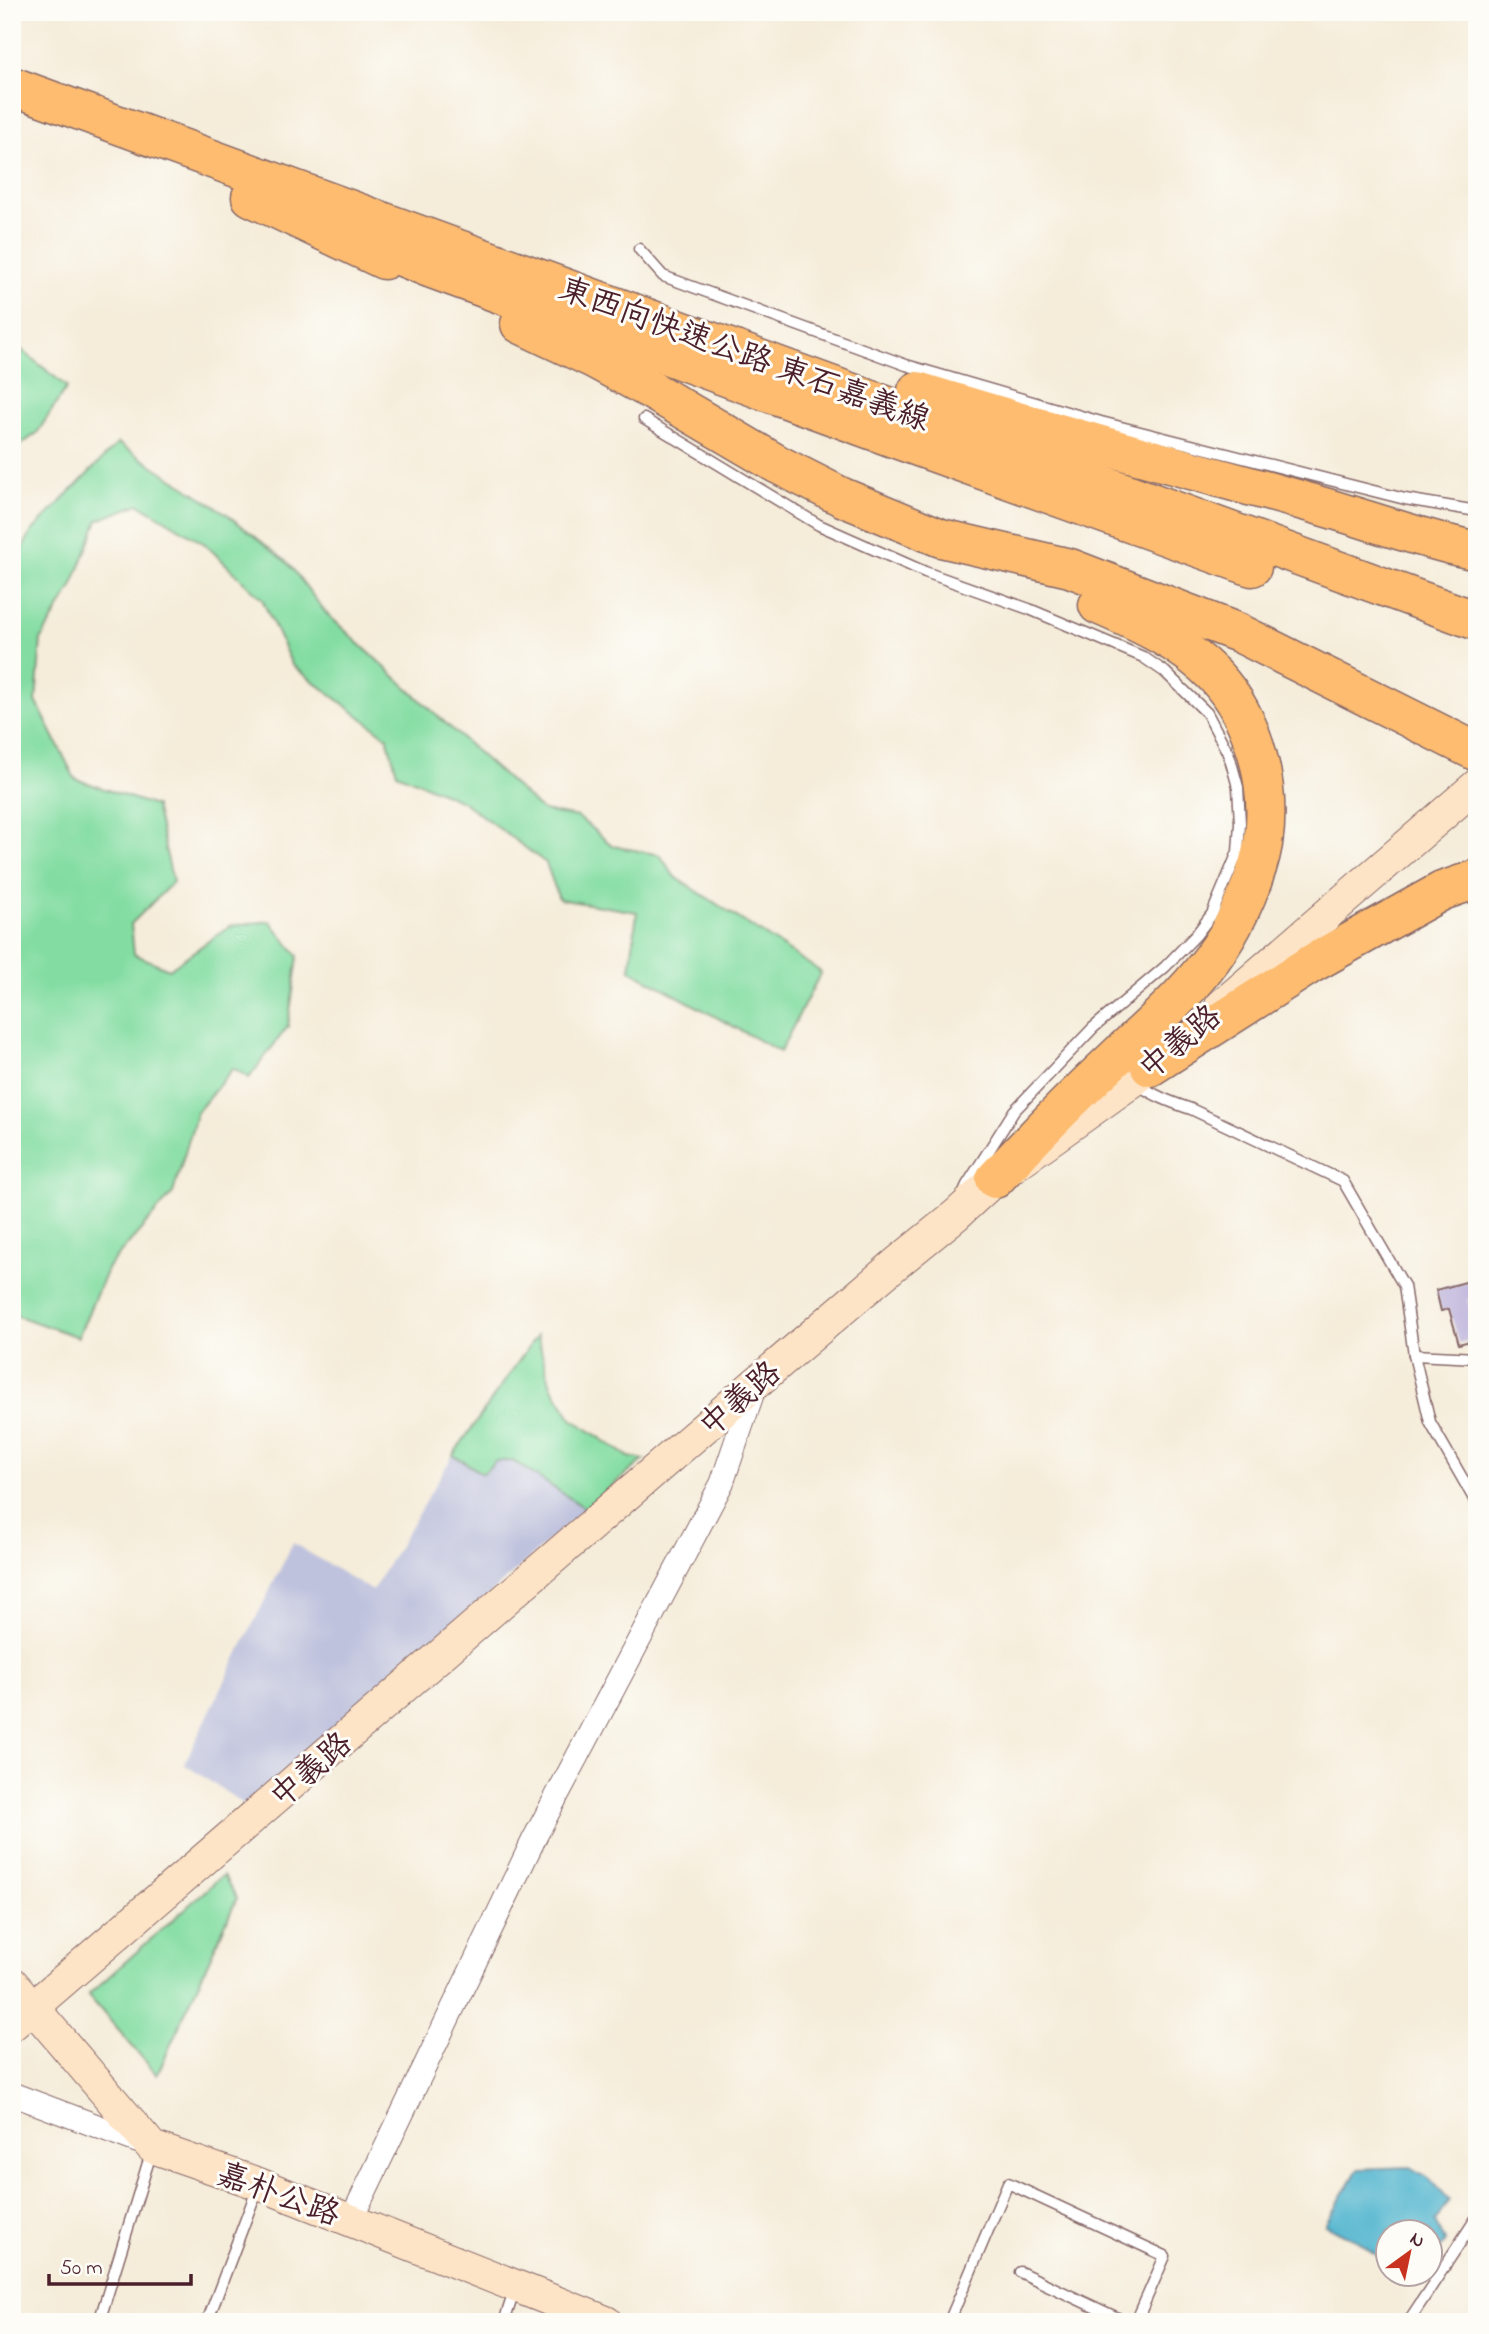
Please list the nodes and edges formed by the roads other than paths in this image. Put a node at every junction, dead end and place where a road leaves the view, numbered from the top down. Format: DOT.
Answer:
graph roads {
  1 [pos="12,86"];
  2 [pos="12,112"];
  3 [pos="234,189"];
  4 [pos="438,242"];
  5 [pos="639,249"];
  6 [pos="644,419"];
  7 [pos="1336,510"];
  8 [pos="1477,511"];
  9 [pos="1477,535"];
  10 [pos="941,538"];
  11 [pos="1477,551"];
  12 [pos="1477,621"];
  13 [pos="1477,645"];
  14 [pos="1477,752"];
  15 [pos="1477,785"];
  16 [pos="1477,878"];
  17 [pos="1128,1070"];
  18 [pos="995,1179"];
  19 [pos="956,1215"];
  20 [pos="1414,1355"];
  21 [pos="1477,1358"];
  22 [pos="756,1384"];
  23 [pos="1477,1504"];
  24 [pos="12,1983"];
  25 [pos="23,2017"];
  26 [pos="12,2094"];
  27 [pos="152,2147"];
  28 [pos="258,2184"];
  29 [pos="1477,2217"];
  30 [pos="351,2220"];
  31 [pos="1020,2272"];
  32 [pos="516,2286"];
  33 [pos="99,2322"];
  34 [pos="206,2322"];
  35 [pos="504,2322"];
  36 [pos="606,2322"];
  37 [pos="949,2322"];
  38 [pos="1126,2322"];
  39 [pos="1136,2322"];
  40 [pos="1408,2322"];
  1 -- 4 [label="highway, 東西向快速公路 東石嘉義線"];
  2 -- 3 [label="highway, 東西向快速公路 東石嘉義線"];
  3 -- 10 [label="highway"];
  3 -- 13 [label="highway, 東西向快速公路 東石嘉義線"];
  4 -- 7 [label="highway"];
  4 -- 12 [label="highway, 東西向快速公路 東石嘉義線"];
  5 -- 8 [label="lane"];
  6 -- 19 [label="lane"];
  7 -- 9 [label="highway"];
  7 -- 11 [label="highway"];
  10 -- 14 [label="highway"];
  10 -- 17 [label="highway"];
  15 -- 17 [label="street, 中義路"];
  16 -- 17 [label="highway"];
  17 -- 18 [label="highway"];
  17 -- 20 [label="lane"];
  18 -- 19 [label="street, 中義路"];
  19 -- 22 [label="street, 中義路"];
  20 -- 21 [label="lane"];
  20 -- 23 [label="lane"];
  22 -- 25 [label="street, 中義路"];
  22 -- 30 [label="street"];
  24 -- 25 [label="street"];
  25 -- 27 [label="street"];
  26 -- 27 [label="street"];
  27 -- 28 [label="street, 嘉朴公路"];
  27 -- 33 [label="lane"];
  28 -- 30 [label="street, 嘉朴公路"];
  28 -- 34 [label="lane"];
  29 -- 40 [label="lane"];
  30 -- 32 [label="street, 嘉朴公路"];
  31 -- 38 [label="lane"];
  32 -- 35 [label="lane"];
  32 -- 36 [label="street, 嘉朴公路"];
  37 -- 39 [label="lane"];
}
